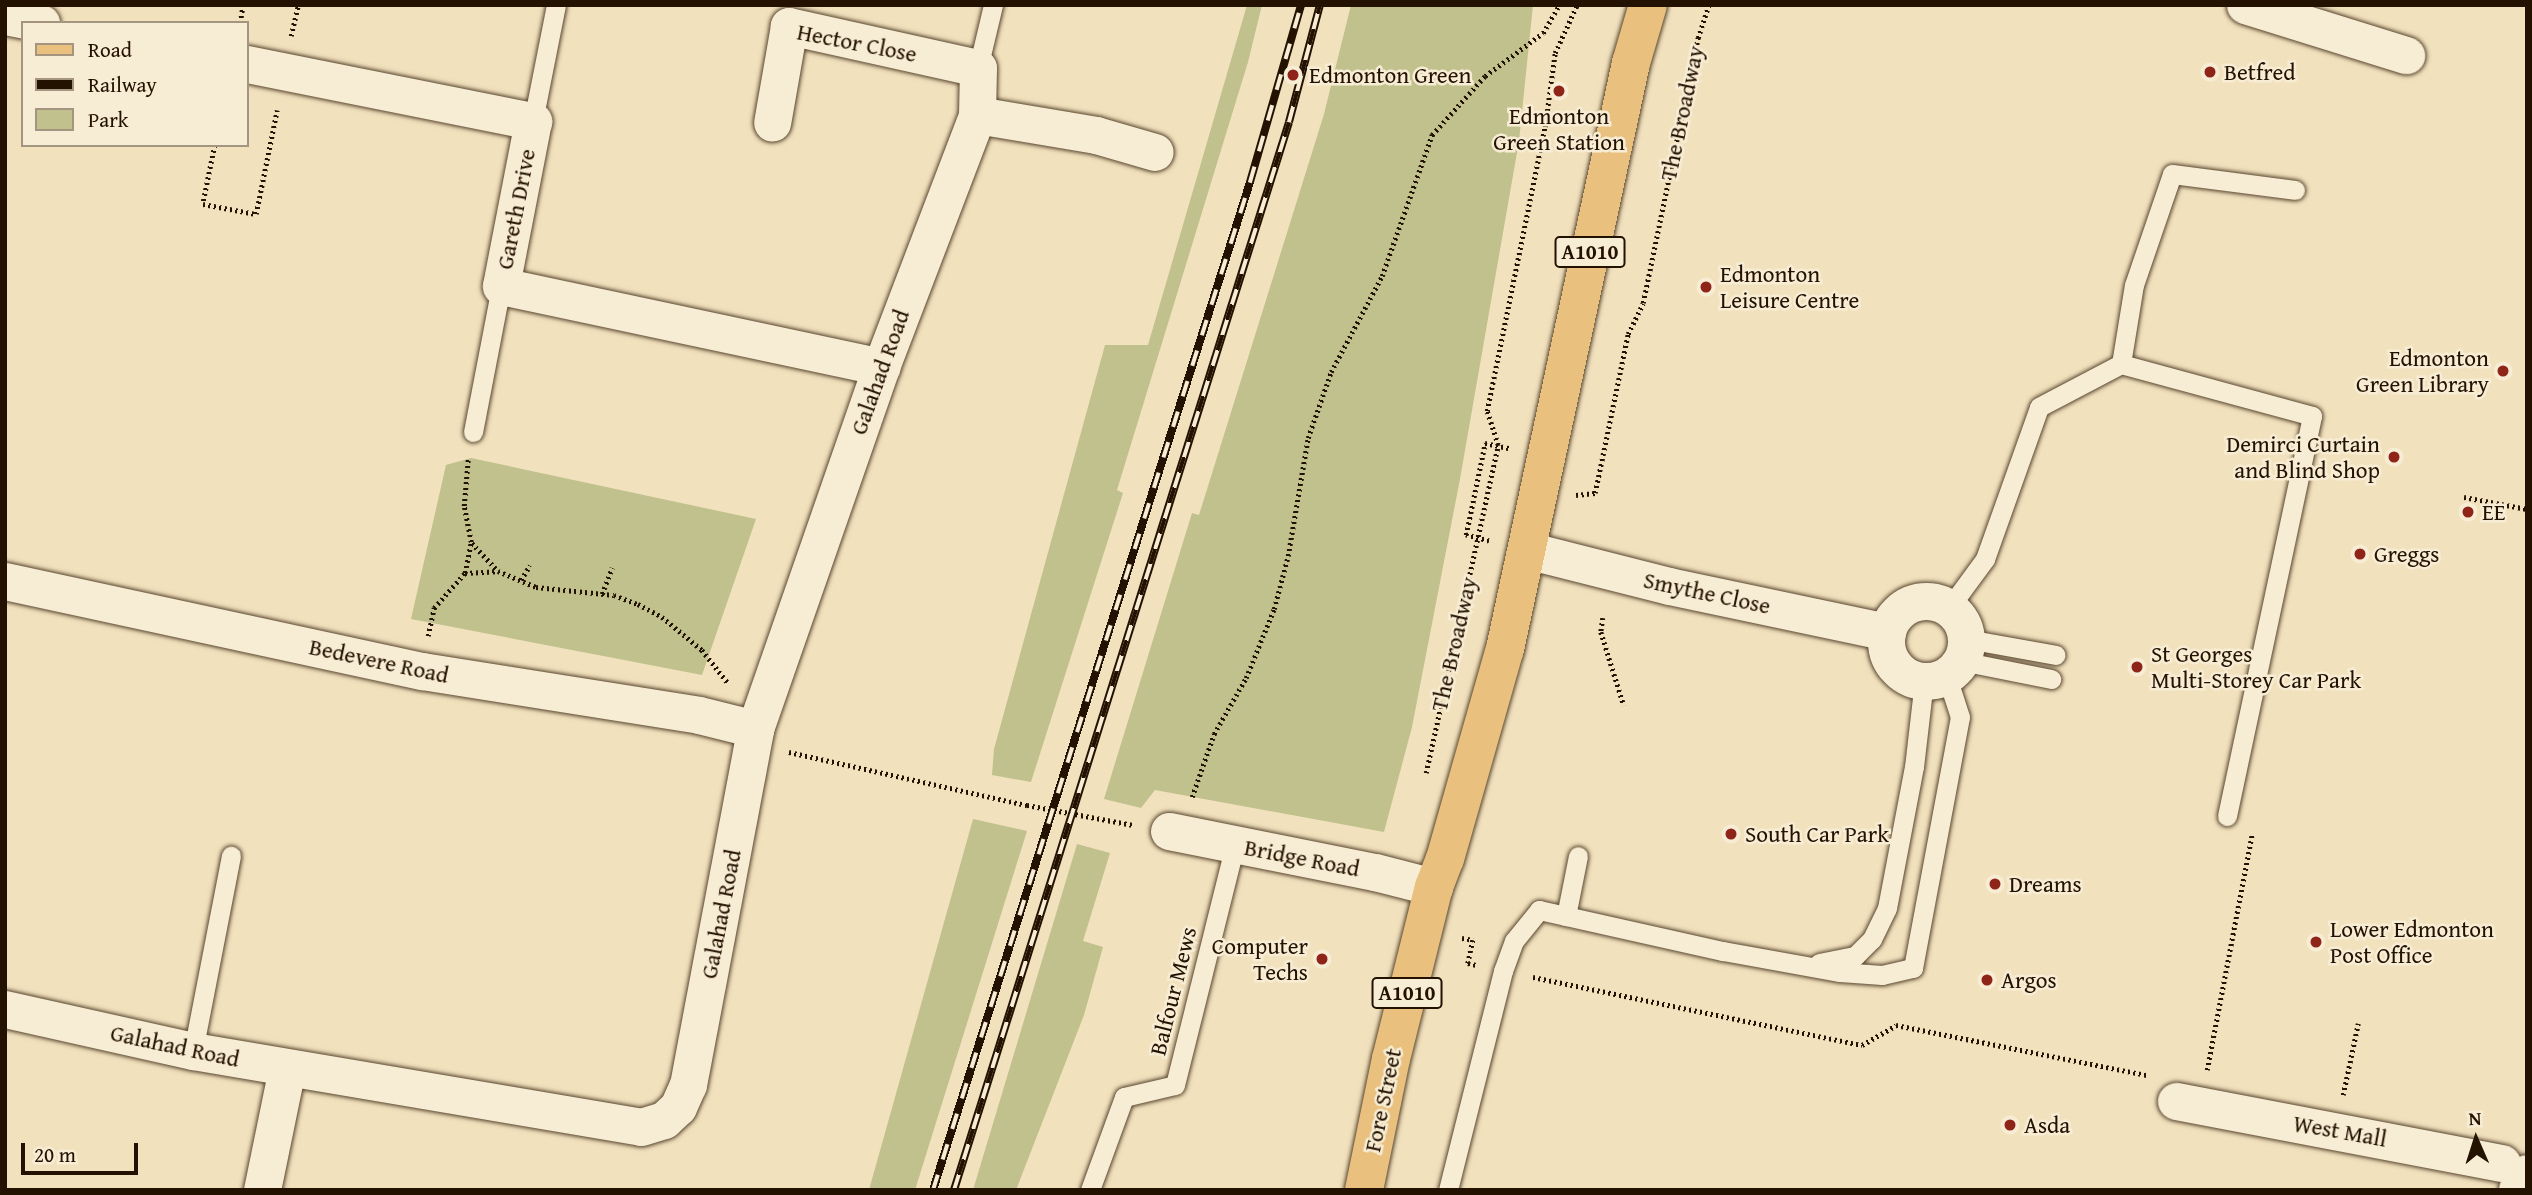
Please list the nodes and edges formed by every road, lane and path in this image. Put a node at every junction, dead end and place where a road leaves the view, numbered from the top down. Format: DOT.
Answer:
graph roads {
  1 [pos="556,5"];
  2 [pos="993,5"];
  3 [pos="1559,5"];
  4 [pos="1577,5"];
  5 [pos="1648,5"];
  6 [pos="1709,5"];
  7 [pos="2245,5"];
  8 [pos="5,16"];
  9 [pos="31,21"];
  10 [pos="2406,55"];
  11 [pos="248,64"];
  12 [pos="978,68"];
  13 [pos="284,71"];
  14 [pos="977,115"];
  15 [pos="533,121"];
  16 [pos="772,123"];
  17 [pos="215,147"];
  18 [pos="1155,152"];
  19 [pos="2295,190"];
  20 [pos="501,286"];
  21 [pos="2121,364"];
  22 [pos="881,367"];
  23 [pos="473,432"];
  24 [pos="1485,443"];
  25 [pos="2463,497"];
  26 [pos="1539,501"];
  27 [pos="2527,509"];
  28 [pos="1478,539"];
  29 [pos="471,542"];
  30 [pos="1527,550"];
  31 [pos="530,565"];
  32 [pos="612,568"];
  33 [pos="498,571"];
  34 [pos="465,573"];
  35 [pos="521,580"];
  36 [pos="5,581"];
  37 [pos="602,594"];
  38 [pos="1603,618"];
  39 [pos="1887,632"];
  40 [pos="1949,653"];
  41 [pos="2056,655"];
  42 [pos="422,671"];
  43 [pos="2051,679"];
  44 [pos="737,689"];
  45 [pos="1624,706"];
  46 [pos="755,729"];
  47 [pos="1425,775"];
  48 [pos="2227,816"];
  49 [pos="1094,818"];
  50 [pos="1178,833"];
  51 [pos="1235,845"];
  52 [pos="231,856"];
  53 [pos="1578,856"];
  54 [pos="1434,887"];
  55 [pos="1566,916"];
  56 [pos="1466,939"];
  57 [pos="1468,963"];
  58 [pos="1794,965"];
  59 [pos="1531,977"];
  60 [pos="5,1009"];
  61 [pos="2358,1024"];
  62 [pos="193,1051"];
  63 [pos="286,1068"];
  64 [pos="2188,1103"];
  65 [pos="2336,1130"];
  66 [pos="2516,1176"];
  67 [pos="262,1190"];
  68 [pos="1090,1190"];
  69 [pos="1364,1190"];
  70 [pos="1448,1190"];
  1 -- 15 [label="lane"];
  2 -- 12 [label="lane"];
  3 -- 50 [label="path"];
  4 -- 28 [label="path, The Broadway"];
  5 -- 26 [label="main road, The Broadway / A1010"];
  6 -- 26 [label="path, The Broadway"];
  7 -- 10 [label="street"];
  8 -- 9 [label="street"];
  11 -- 13 [label="street, Gareth Drive"];
  12 -- 14 [label="street, Galahad Road"];
  12 -- 16 [label="street, Hector Close"];
  13 -- 15 [label="street, Gareth Drive"];
  13 -- 17 [label="path"];
  14 -- 18 [label="street"];
  14 -- 22 [label="street, Galahad Road"];
  15 -- 20 [label="street, Gareth Drive"];
  19 -- 21 [label="lane"];
  20 -- 22 [label="street, Gareth Drive"];
  20 -- 23 [label="lane"];
  21 -- 40 [label="lane"];
  21 -- 48 [label="lane"];
  22 -- 46 [label="street, Galahad Road"];
  23 -- 29 [label="path"];
  24 -- 28 [label="path"];
  25 -- 27 [label="path"];
  26 -- 30 [label="main road, The Broadway / A1010"];
  28 -- 47 [label="path, The Broadway"];
  29 -- 33 [label="path"];
  29 -- 34 [label="path"];
  30 -- 39 [label="street, Smythe Close"];
  30 -- 54 [label="main road, The Broadway / A1010"];
  31 -- 35 [label="path"];
  32 -- 37 [label="path"];
  33 -- 34 [label="path"];
  33 -- 35 [label="path"];
  34 -- 42 [label="path"];
  35 -- 37 [label="path"];
  36 -- 42 [label="street, Bedevere Road"];
  37 -- 44 [label="path"];
  38 -- 45 [label="path"];
  39 -- 40 [label="street"];
  39 -- 40 [label="street"];
  40 -- 41 [label="lane"];
  40 -- 43 [label="lane"];
  40 -- 58 [label="lane"];
  40 -- 58 [label="lane"];
  42 -- 46 [label="street, Bedevere Road"];
  46 -- 49 [label="path"];
  46 -- 63 [label="street, Galahad Road"];
  48 -- 64 [label="path"];
  50 -- 51 [label="street, Bridge Road"];
  51 -- 54 [label="street, Bridge Road"];
  51 -- 68 [label="lane, Balfour Mews"];
  52 -- 62 [label="lane"];
  53 -- 55 [label="lane"];
  54 -- 69 [label="main road, Fore Street / A1010"];
  55 -- 58 [label="lane"];
  55 -- 70 [label="lane"];
  56 -- 57 [label="path"];
  59 -- 64 [label="path"];
  60 -- 62 [label="street, Galahad Road"];
  61 -- 65 [label="path"];
  62 -- 63 [label="street, Galahad Road"];
  63 -- 67 [label="street"];
  64 -- 65 [label="street, West Mall"];
  65 -- 66 [label="street, West Mall"];
}
